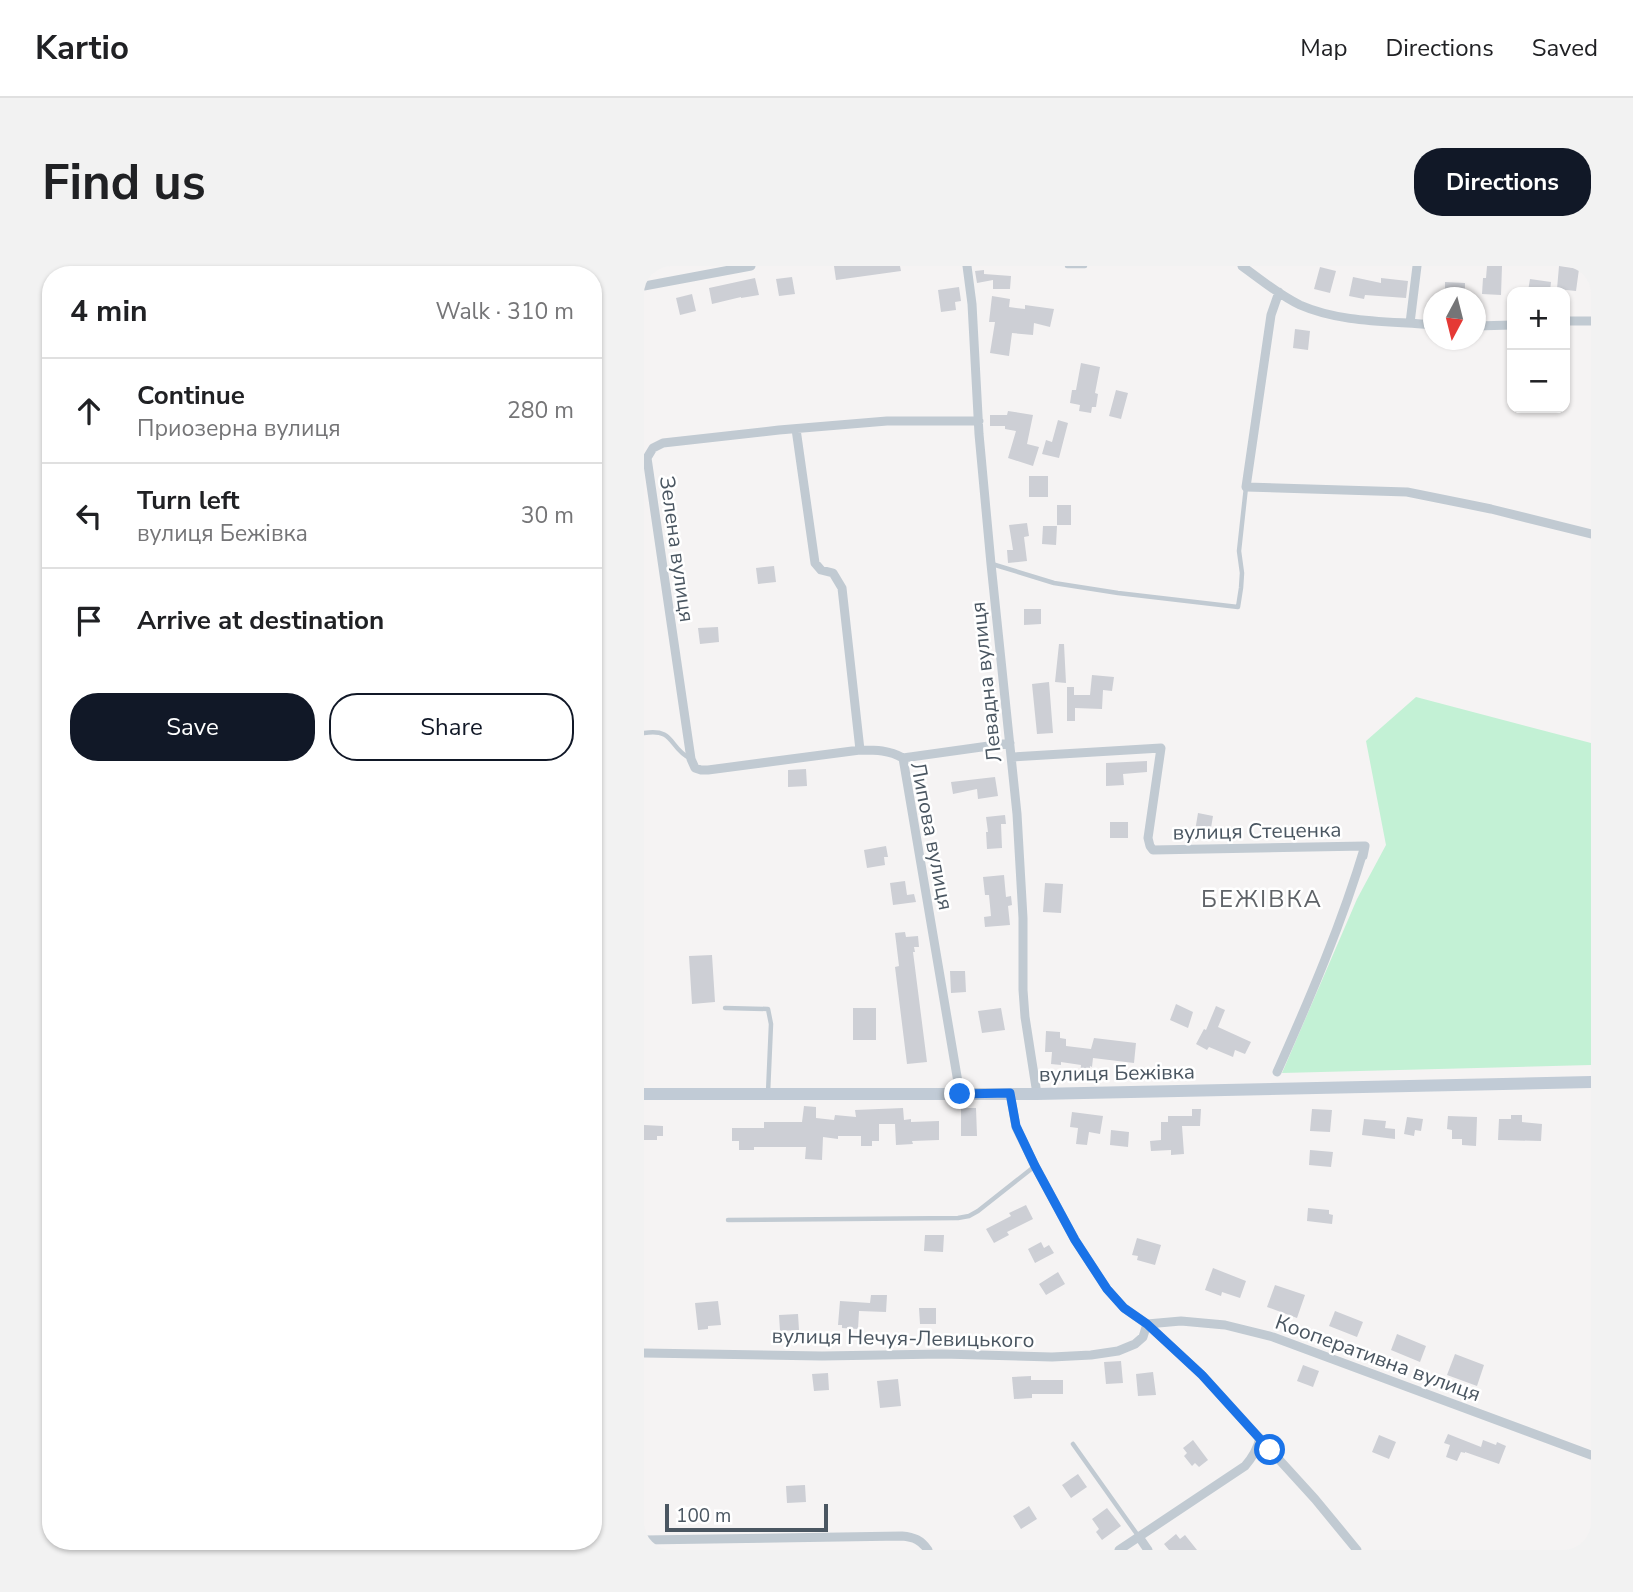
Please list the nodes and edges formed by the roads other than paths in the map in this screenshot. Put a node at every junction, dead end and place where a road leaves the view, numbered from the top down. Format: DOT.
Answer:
graph roads {
  1 [pos="751,266"];
  2 [pos="967,266"];
  3 [pos="1067,266"];
  4 [pos="1085,266"];
  5 [pos="1242,266"];
  6 [pos="1417,266"];
  7 [pos="644,286"];
  8 [pos="1279,292"];
  9 [pos="1570,321"];
  10 [pos="1591,321"];
  11 [pos="1410,323"];
  12 [pos="1423,324"];
  13 [pos="1507,325"];
  14 [pos="1486,326"];
  15 [pos="979,421"];
  16 [pos="796,429"];
  17 [pos="1246,487"];
  18 [pos="1591,534"];
  19 [pos="991,564"];
  20 [pos="644,733"];
  21 [pos="1010,743"];
  22 [pos="860,750"];
  23 [pos="1012,757"];
  24 [pos="903,758"];
  25 [pos="691,759"];
  26 [pos="1365,846"];
  27 [pos="1363,856"];
  28 [pos="725,1008"];
  29 [pos="1278,1072"];
  30 [pos="1591,1082"];
  31 [pos="1010,1093"];
  32 [pos="644,1094"];
  33 [pos="768,1094"];
  34 [pos="960,1094"];
  35 [pos="1037,1094"];
  36 [pos="1035,1166"];
  37 [pos="728,1220"];
  38 [pos="1147,1324"];
  39 [pos="644,1353"];
  40 [pos="1260,1438"];
  41 [pos="1073,1444"];
  42 [pos="1591,1455"];
  43 [pos="1139,1537"];
  44 [pos="644,1540"];
  45 [pos="663,1545"];
  46 [pos="928,1550"];
  47 [pos="1119,1550"];
  48 [pos="1148,1550"];
  49 [pos="1357,1550"];
  1 -- 7 [label="street"];
  2 -- 15 [label="street, Левадна вулиця"];
  3 -- 4 [label="lane"];
  5 -- 8 [label="street"];
  6 -- 11 [label="street"];
  8 -- 11 [label="street"];
  8 -- 17 [label="street"];
  9 -- 10 [label="street"];
  11 -- 12 [label="street"];
  13 -- 14 [label="street"];
  15 -- 16 [label="street, Зелена вулиця"];
  15 -- 19 [label="street, Левадна вулиця"];
  16 -- 22 [label="street"];
  16 -- 25 [label="street, Зелена вулиця"];
  17 -- 18 [label="street"];
  17 -- 19 [label="lane"];
  19 -- 21 [label="street, Левадна вулиця"];
  20 -- 25 [label="lane"];
  21 -- 23 [label="street, Левадна вулиця"];
  21 -- 24 [label="street"];
  22 -- 24 [label="street, Липова вулиця"];
  22 -- 25 [label="street, Липова вулиця"];
  23 -- 26 [label="street, вулиця Стеценка"];
  23 -- 35 [label="street, Левадна вулиця"];
  24 -- 34 [label="street, Липова вулиця"];
  26 -- 27 [label="street"];
  26 -- 29 [label="street"];
  28 -- 33 [label="lane"];
  30 -- 35 [label="main road, вулиця Бежівка"];
  31 -- 34 [label="main road, вулиця Бежівка"];
  31 -- 35 [label="main road, вулиця Бежівка"];
  31 -- 36 [label="street"];
  32 -- 33 [label="main road, вулиця Бежівка"];
  33 -- 34 [label="main road, вулиця Бежівка"];
  36 -- 37 [label="lane"];
  36 -- 38 [label="street"];
  38 -- 39 [label="street, вулиця Нечуя-Левицького"];
  38 -- 40 [label="street"];
  38 -- 42 [label="street, Кооперативна вулиця"];
  40 -- 43 [label="street"];
  40 -- 49 [label="street"];
  41 -- 43 [label="lane"];
  43 -- 47 [label="street"];
  43 -- 48 [label="street"];
  44 -- 45 [label="street"];
  45 -- 46 [label="street"];
}
